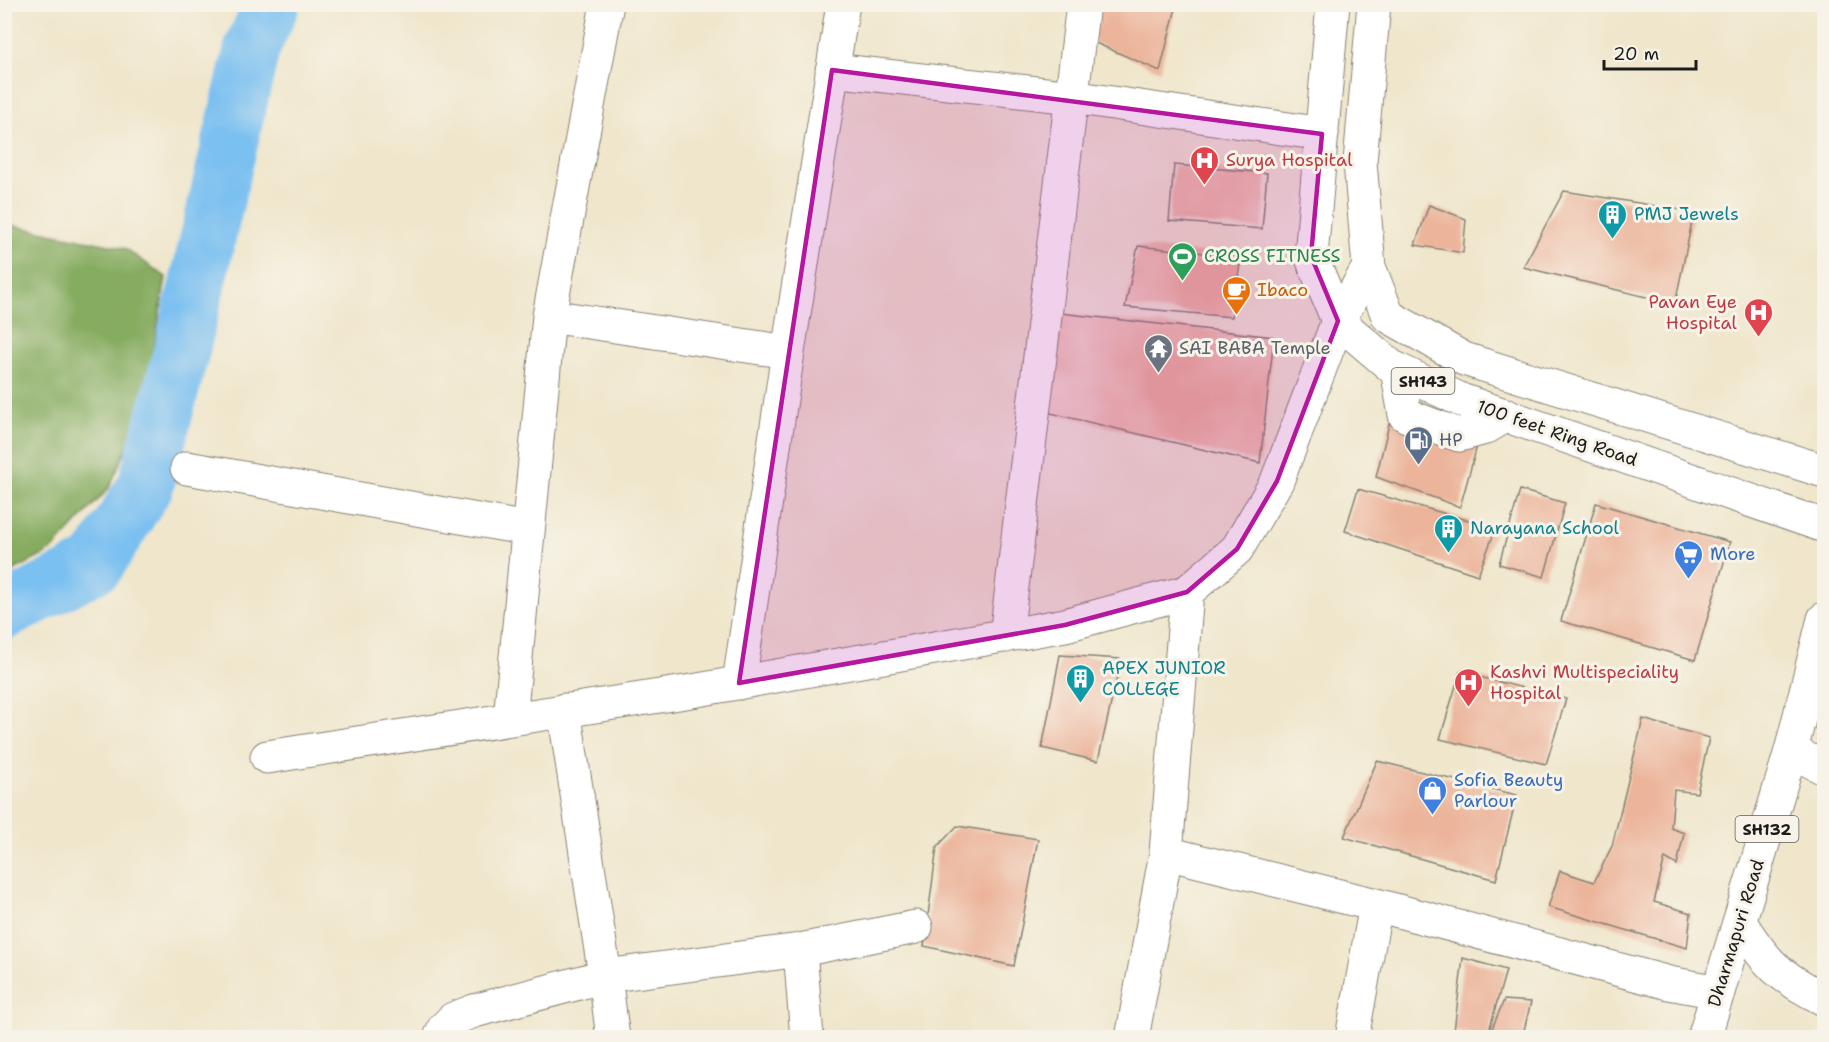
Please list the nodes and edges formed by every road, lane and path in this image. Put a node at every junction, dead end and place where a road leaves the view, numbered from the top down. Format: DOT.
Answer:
graph roads {
  1 [pos="607,4"];
  2 [pos="843,4"];
  3 [pos="1083,4"];
  4 [pos="1333,4"];
  5 [pos="1374,4"];
  6 [pos="832,70"];
  7 [pos="1072,97"];
  8 [pos="1322,134"];
  9 [pos="1369,267"];
  10 [pos="549,316"];
  11 [pos="1338,321"];
  12 [pos="788,352"];
  13 [pos="187,468"];
  14 [pos="1824,471"];
  15 [pos="1824,526"];
  16 [pos="528,529"];
  17 [pos="1187,592"];
  18 [pos="1824,620"];
  19 [pos="1006,636"];
  20 [pos="739,683"];
  21 [pos="564,710"];
  22 [pos="510,719"];
  23 [pos="1791,751"];
  24 [pos="267,757"];
  25 [pos="1824,768"];
  26 [pos="1166,853"];
  27 [pos="1376,905"];
  28 [pos="1740,922"];
  29 [pos="916,927"];
  30 [pos="801,950"];
  31 [pos="605,976"];
  32 [pos="1718,992"];
  33 [pos="1824,999"];
  34 [pos="440,1038"];
  35 [pos="613,1038"];
  36 [pos="807,1038"];
  37 [pos="1132,1038"];
  38 [pos="1352,1038"];
  39 [pos="1704,1038"];
  1 -- 10 [label="street"];
  2 -- 6 [label="street"];
  3 -- 7 [label="street"];
  4 -- 8 [label="street, 100 feet Ring Road / SH143"];
  5 -- 9 [label="street, SH143"];
  6 -- 7 [label="street"];
  6 -- 12 [label="street"];
  7 -- 8 [label="street"];
  7 -- 19 [label="street"];
  8 -- 11 [label="street, 100 feet Ring Road / SH143"];
  9 -- 11 [label="street"];
  9 -- 14 [label="street, SH143"];
  10 -- 12 [label="street"];
  10 -- 16 [label="street"];
  11 -- 15 [label="street, 100 feet Ring Road / SH143"];
  11 -- 17 [label="street"];
  12 -- 20 [label="street"];
  13 -- 16 [label="street"];
  16 -- 22 [label="street"];
  17 -- 19 [label="street"];
  17 -- 26 [label="street"];
  18 -- 23 [label="street, Dharmapuri Road / SH132"];
  19 -- 20 [label="street"];
  20 -- 21 [label="street"];
  21 -- 22 [label="street"];
  21 -- 31 [label="street"];
  22 -- 24 [label="street"];
  23 -- 25 [label="street"];
  23 -- 28 [label="street, Dharmapuri Road / SH132"];
  26 -- 27 [label="street"];
  26 -- 37 [label="street"];
  27 -- 32 [label="street"];
  27 -- 38 [label="street"];
  28 -- 32 [label="street, Dharmapuri Road / SH132"];
  28 -- 33 [label="street"];
  29 -- 30 [label="street"];
  30 -- 31 [label="street"];
  30 -- 36 [label="street"];
  31 -- 34 [label="street"];
  31 -- 35 [label="street"];
  32 -- 39 [label="street, Dharmapuri Road / SH132"];
}
